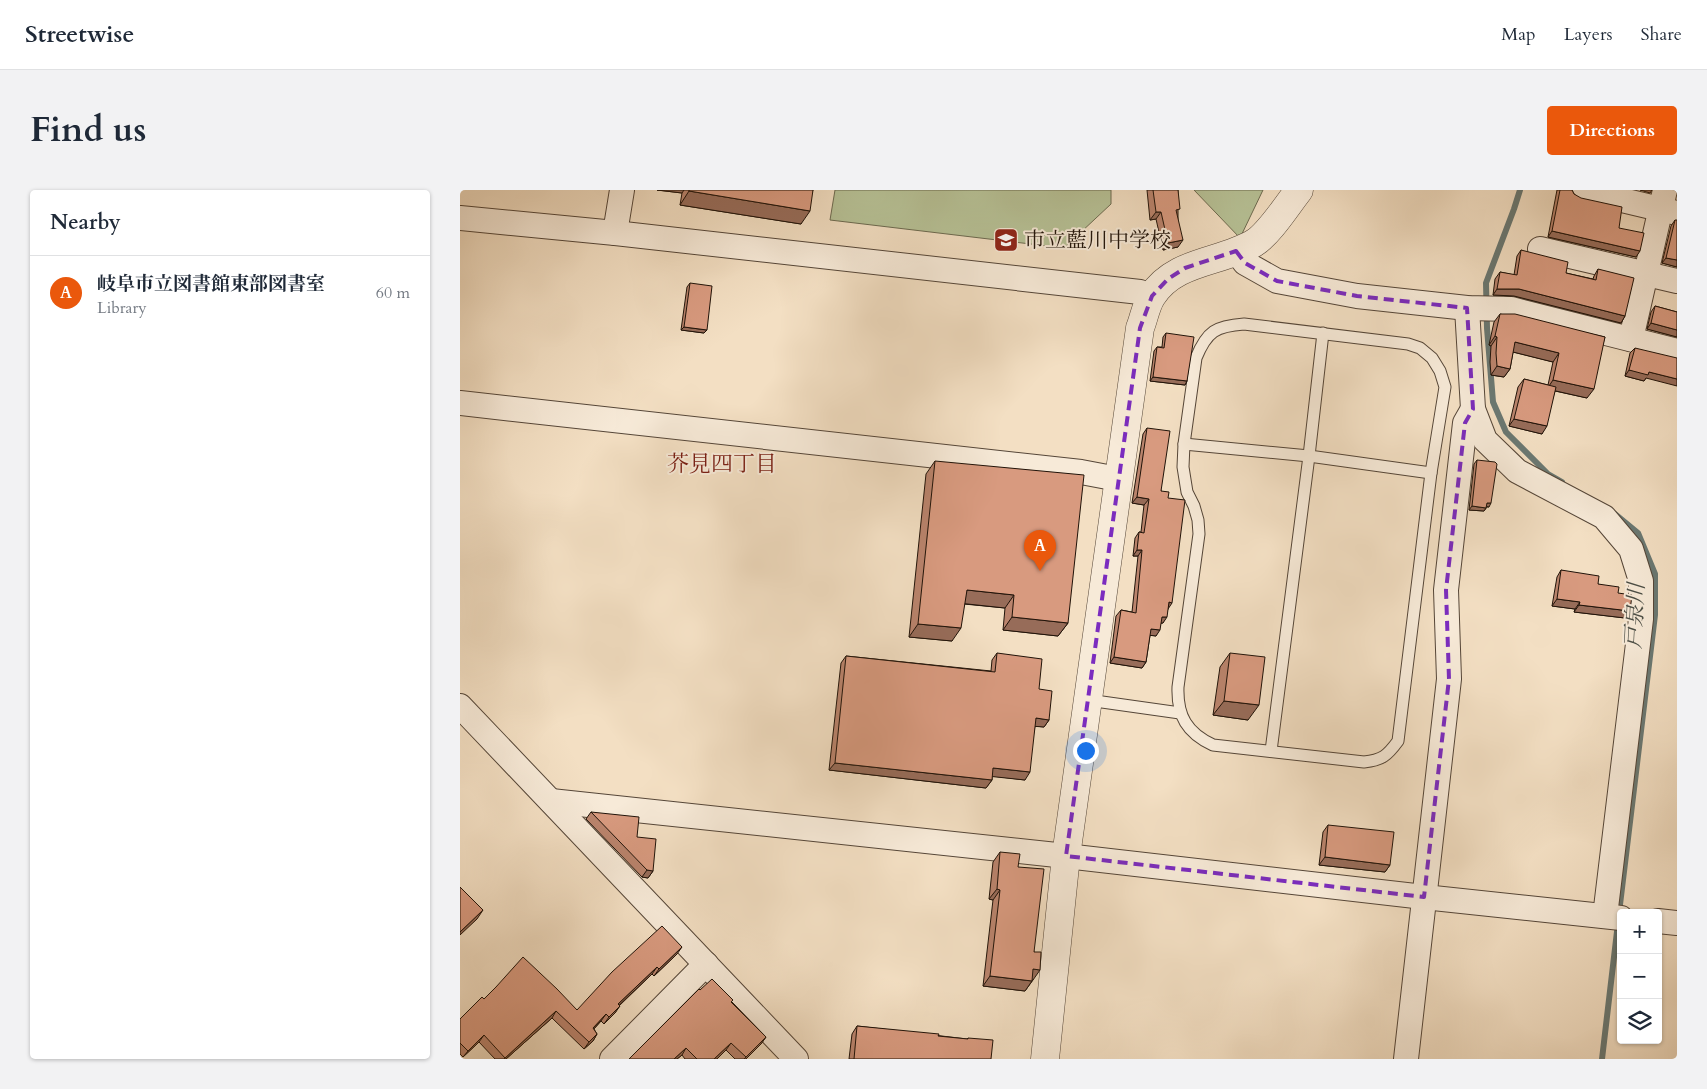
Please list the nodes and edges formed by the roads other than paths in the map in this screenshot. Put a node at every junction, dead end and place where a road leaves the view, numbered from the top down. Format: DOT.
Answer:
graph roads {
  1 [pos="622,190"];
  2 [pos="1298,190"];
  3 [pos="1580,190"];
  4 [pos="1667,204"];
  5 [pos="460,218"];
  6 [pos="615,233"];
  7 [pos="1540,250"];
  8 [pos="1236,251"];
  9 [pos="1646,274"];
  10 [pos="1677,281"];
  11 [pos="1152,296"];
  12 [pos="1467,308"];
  13 [pos="1324,333"];
  14 [pos="1631,339"];
  15 [pos="1677,351"];
  16 [pos="460,403"];
  17 [pos="1473,409"];
  18 [pos="1184,444"];
  19 [pos="1309,456"];
  20 [pos="1431,473"];
  21 [pos="1118,479"];
  22 [pos="1087,700"];
  23 [pos="460,706"];
  24 [pos="1180,713"];
  25 [pos="1271,751"];
  26 [pos="551,801"];
  27 [pos="1066,856"];
  28 [pos="1424,897"];
  29 [pos="1613,917"];
  30 [pos="1662,921"];
  31 [pos="1677,923"];
  32 [pos="706,964"];
  33 [pos="612,1059"];
  34 [pos="796,1059"];
  35 [pos="1044,1059"];
  36 [pos="1406,1059"];
  1 -- 6 [label="street"];
  2 -- 8 [label="street"];
  3 -- 4 [label="street"];
  4 -- 9 [label="street"];
  5 -- 6 [label="street"];
  6 -- 11 [label="street"];
  7 -- 9 [label="street"];
  8 -- 11 [label="street"];
  8 -- 12 [label="street"];
  9 -- 10 [label="street"];
  9 -- 14 [label="street"];
  11 -- 21 [label="street"];
  12 -- 14 [label="street"];
  12 -- 17 [label="street"];
  13 -- 18 [label="lane"];
  13 -- 19 [label="lane"];
  13 -- 20 [label="lane"];
  14 -- 15 [label="street"];
  16 -- 21 [label="street"];
  17 -- 28 [label="street"];
  17 -- 29 [label="street"];
  18 -- 19 [label="lane"];
  18 -- 24 [label="lane"];
  19 -- 20 [label="lane"];
  19 -- 25 [label="lane"];
  20 -- 25 [label="lane"];
  21 -- 22 [label="street"];
  22 -- 24 [label="lane"];
  22 -- 27 [label="street"];
  23 -- 26 [label="street"];
  24 -- 25 [label="lane"];
  26 -- 27 [label="street"];
  26 -- 32 [label="street"];
  27 -- 28 [label="street"];
  27 -- 35 [label="street"];
  28 -- 29 [label="street"];
  28 -- 36 [label="street"];
  30 -- 31 [label="street"];
  32 -- 33 [label="street"];
  32 -- 34 [label="street"];
}
